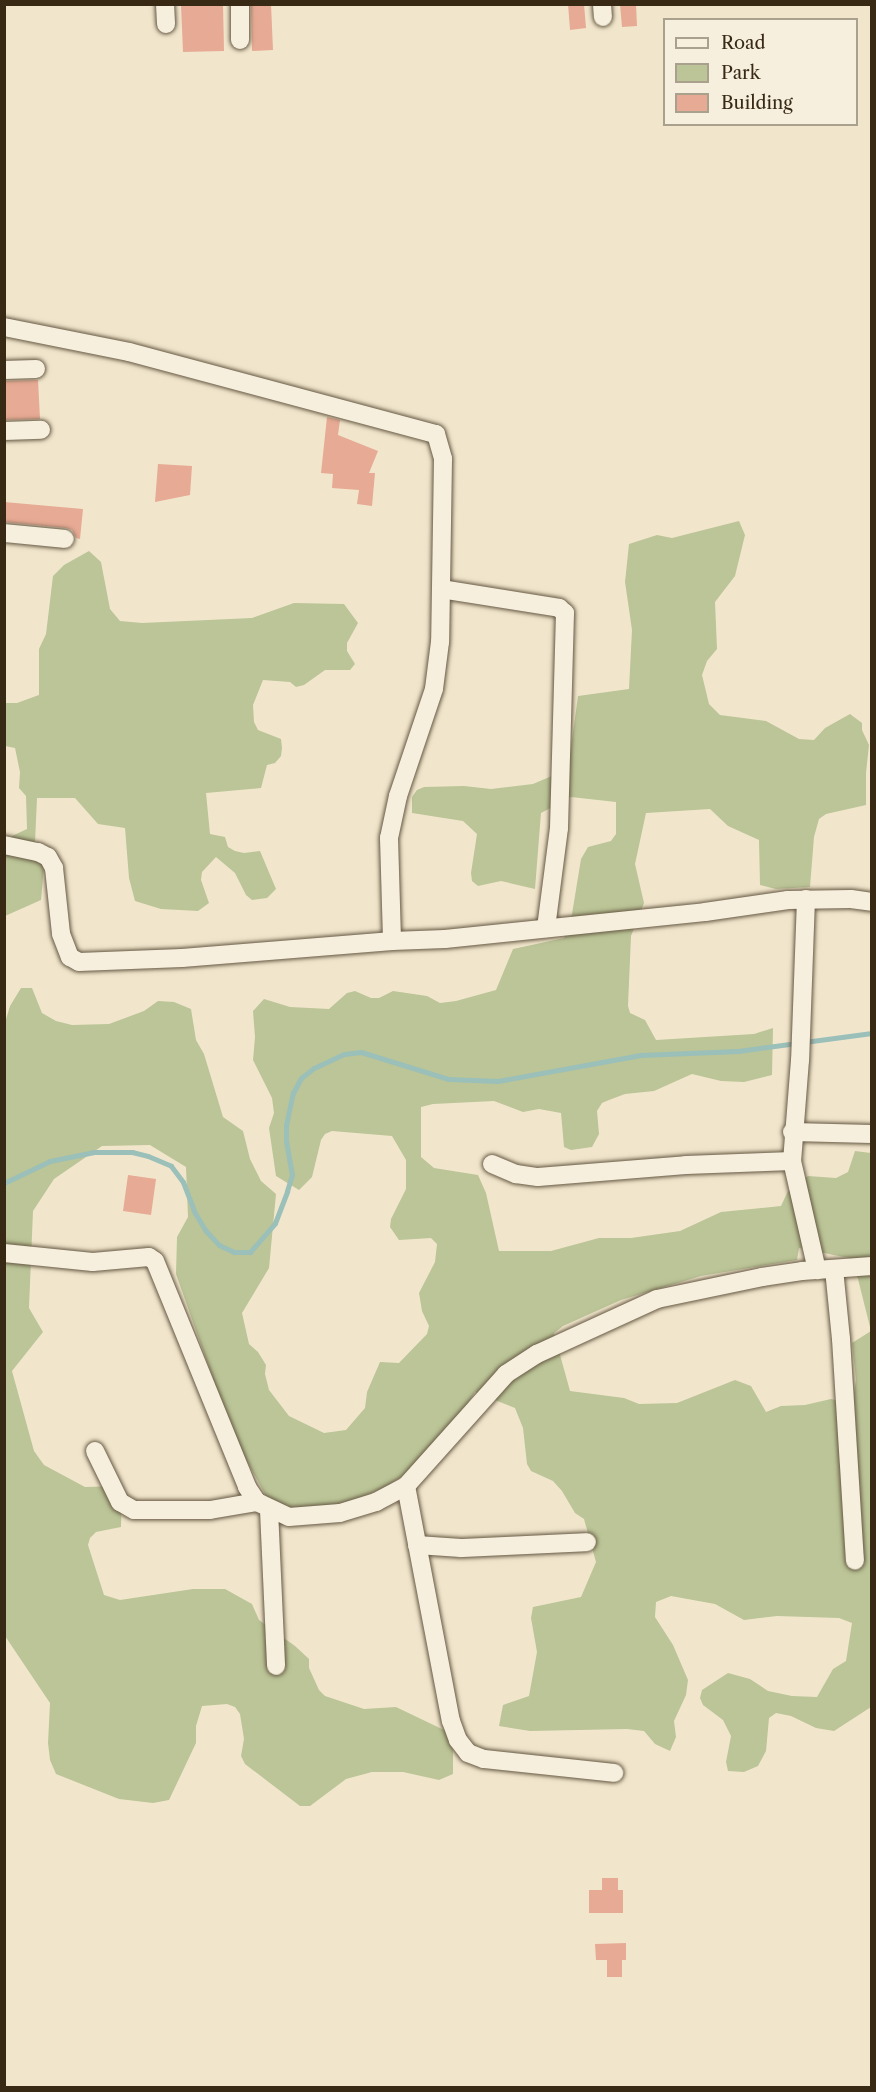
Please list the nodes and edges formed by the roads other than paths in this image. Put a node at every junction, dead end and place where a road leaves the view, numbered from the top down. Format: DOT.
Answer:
graph roads {
  1 [pos="165,4"];
  2 [pos="240,4"];
  3 [pos="166,24"];
  4 [pos="240,40"];
  5 [pos="4,327"];
  6 [pos="36,369"];
  7 [pos="4,370"];
  8 [pos="41,430"];
  9 [pos="4,431"];
  10 [pos="4,534"];
  11 [pos="65,539"];
  12 [pos="441,589"];
  13 [pos="4,845"];
  14 [pos="806,899"];
  15 [pos="872,902"];
  16 [pos="546,928"];
  17 [pos="392,941"];
  18 [pos="792,1132"];
  19 [pos="872,1134"];
  20 [pos="792,1161"];
  21 [pos="492,1164"];
  22 [pos="4,1253"];
  23 [pos="872,1266"];
  24 [pos="825,1269"];
  25 [pos="95,1451"];
  26 [pos="406,1486"];
  27 [pos="263,1506"];
  28 [pos="586,1542"];
  29 [pos="417,1545"];
  30 [pos="855,1561"];
  31 [pos="276,1666"];
  32 [pos="614,1773"];
  1 -- 3 [label="street"];
  2 -- 4 [label="street"];
  5 -- 12 [label="street"];
  6 -- 7 [label="street"];
  8 -- 9 [label="street"];
  10 -- 11 [label="street"];
  12 -- 16 [label="street"];
  12 -- 17 [label="street"];
  13 -- 17 [label="street"];
  14 -- 15 [label="street"];
  14 -- 16 [label="street"];
  14 -- 18 [label="street"];
  16 -- 17 [label="street"];
  18 -- 19 [label="street"];
  18 -- 20 [label="street"];
  20 -- 21 [label="street"];
  20 -- 24 [label="street"];
  22 -- 27 [label="street"];
  23 -- 24 [label="street"];
  24 -- 26 [label="street"];
  24 -- 30 [label="street"];
  25 -- 27 [label="street"];
  26 -- 27 [label="street"];
  26 -- 29 [label="street"];
  27 -- 31 [label="street"];
  28 -- 29 [label="street"];
  29 -- 32 [label="street"];
}
